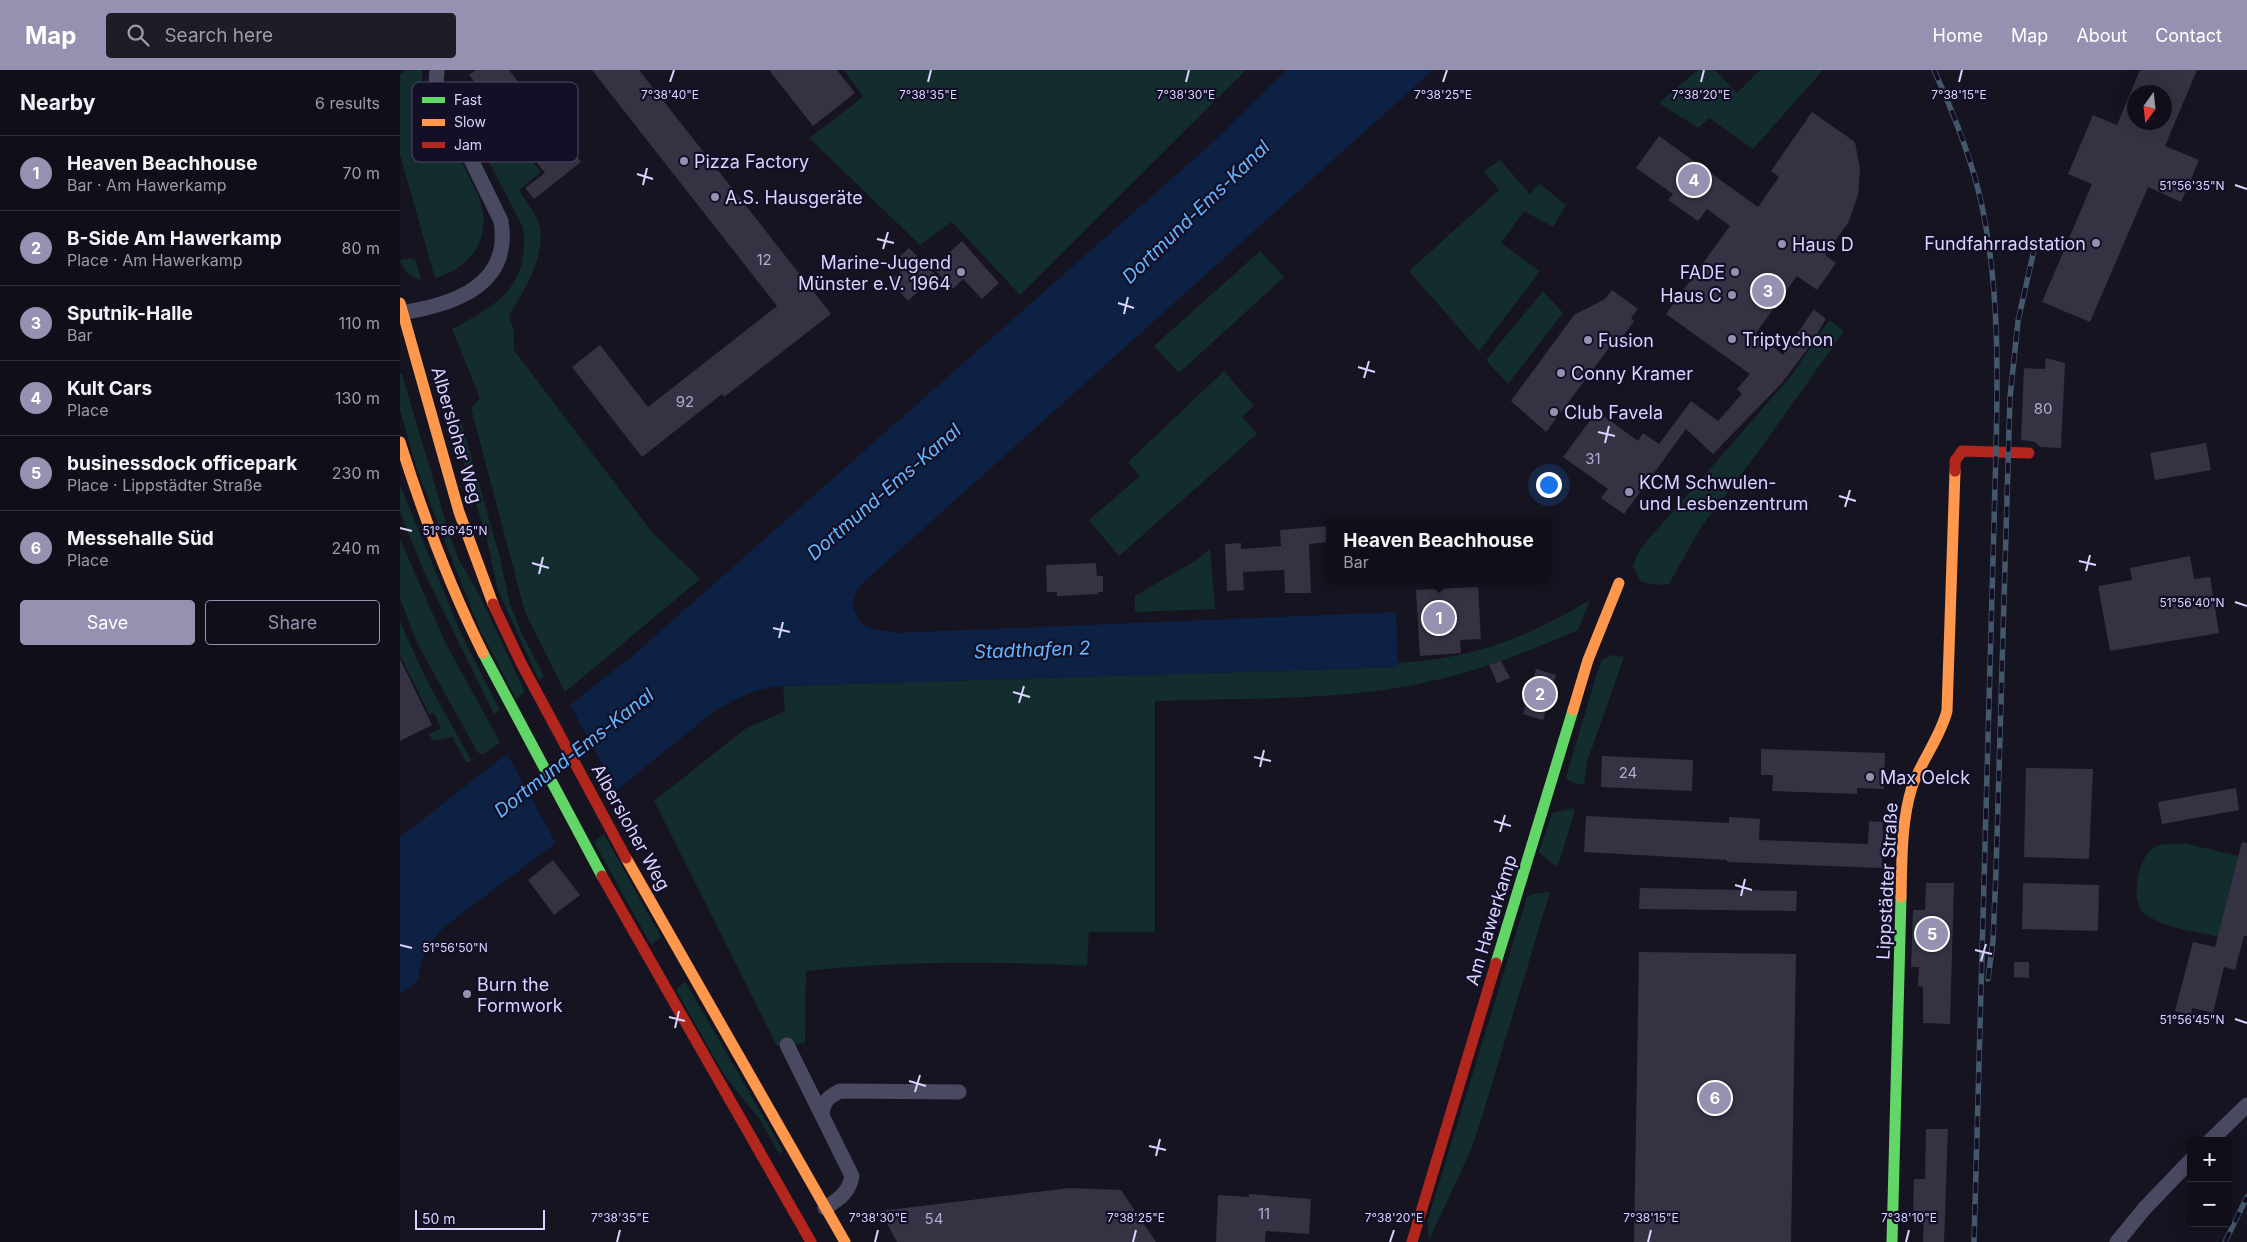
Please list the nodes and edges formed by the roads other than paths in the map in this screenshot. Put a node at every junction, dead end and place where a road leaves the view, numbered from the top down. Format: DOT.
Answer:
graph roads {
  1 [pos="473,162"];
  2 [pos="401,310"];
  3 [pos="400,442"];
  4 [pos="2029,453"];
  5 [pos="1619,582"];
  6 [pos="787,1045"];
  7 [pos="959,1092"];
  8 [pos="2247,1105"];
  9 [pos="822,1114"];
  10 [pos="2214,1137"];
  11 [pos="2187,1164"];
  12 [pos="812,1215"];
  13 [pos="811,1242"];
  14 [pos="845,1242"];
  15 [pos="1412,1242"];
  16 [pos="1892,1242"];
  17 [pos="2117,1242"];
  1 -- 2 [label="street"];
  2 -- 12 [label="main road, Albersloher Weg"];
  3 -- 12 [label="main road, Albersloher Weg"];
  4 -- 16 [label="main road, Lippstädter Straße"];
  5 -- 15 [label="main road, Am Hawerkamp"];
  6 -- 9 [label="street"];
  7 -- 9 [label="street"];
  8 -- 10 [label="street"];
  9 -- 12 [label="street"];
  11 -- 17 [label="street"];
  12 -- 13 [label="main road, Albersloher Weg"];
  12 -- 14 [label="main road, Albersloher Weg"];
}
